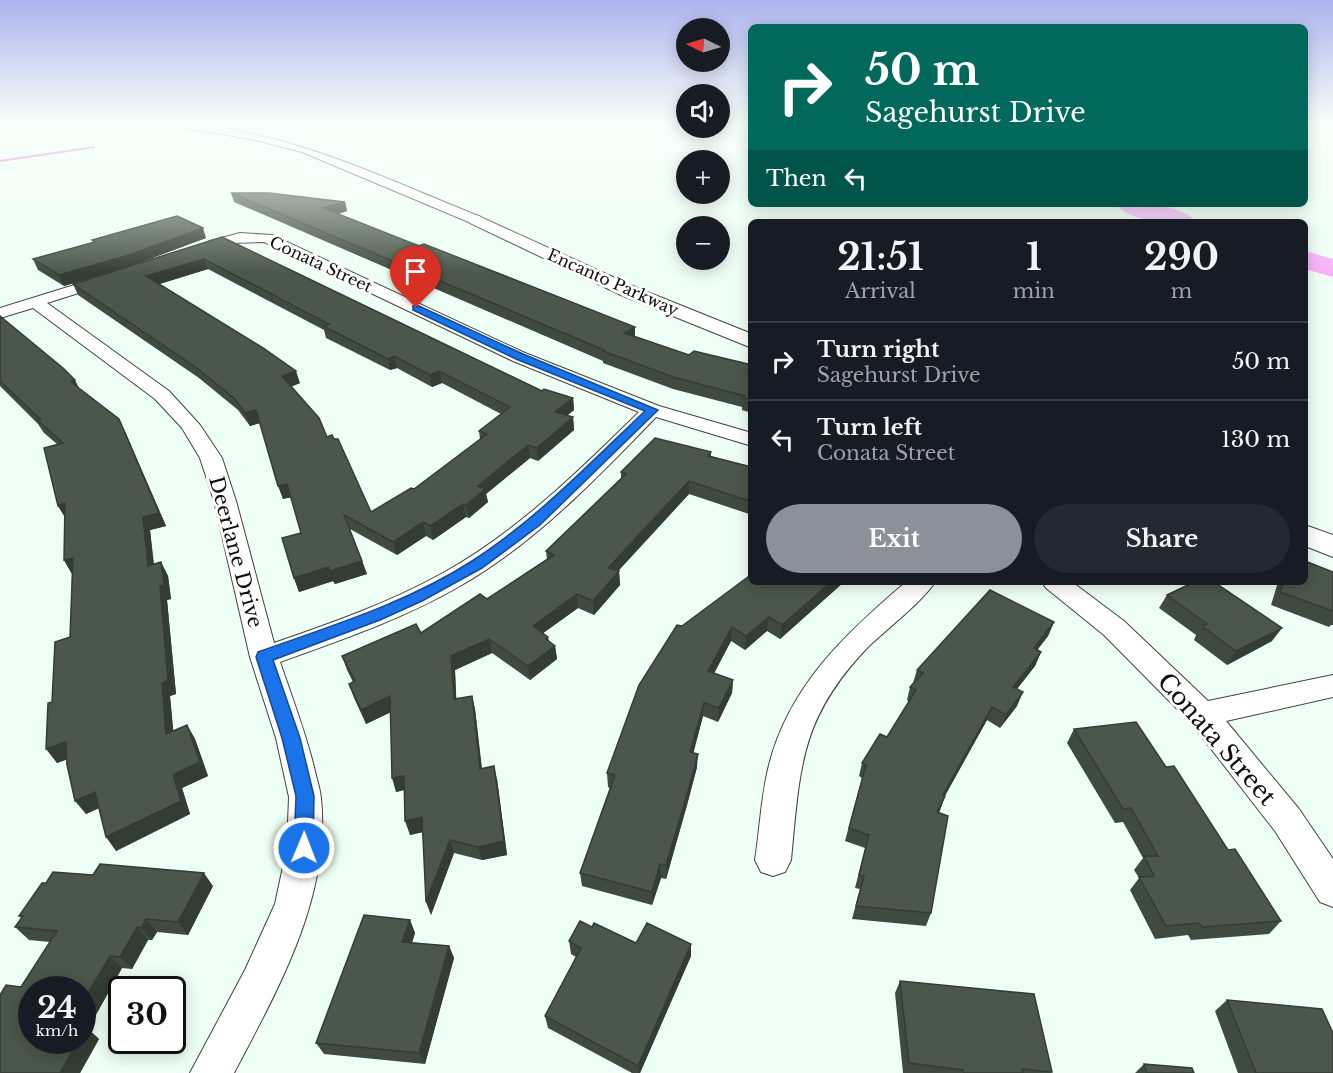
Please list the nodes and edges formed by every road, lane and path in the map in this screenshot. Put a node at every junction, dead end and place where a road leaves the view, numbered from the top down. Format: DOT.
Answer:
graph roads {
  1 [pos="362,173"];
  2 [pos="476,220"];
  3 [pos="186,254"];
  4 [pos="121,275"];
  5 [pos="35,302"];
  6 [pos="0,313"];
  7 [pos="748,340"];
  8 [pos="652,410"];
  9 [pos="748,439"];
  10 [pos="1308,536"];
  11 [pos="1333,547"];
  12 [pos="919,585"];
  13 [pos="1059,585"];
  14 [pos="264,657"];
  15 [pos="1333,686"];
  16 [pos="1202,714"];
  17 [pos="773,860"];
  18 [pos="1333,890"];
  19 [pos="211,1073"];
  1 -- 2 [label="street"];
  2 -- 7 [label="street, Encanto Parkway"];
  3 -- 8 [label="street, Conata Street"];
  4 -- 5 [label="street"];
  5 -- 6 [label="street"];
  5 -- 14 [label="street, Deerlane Drive"];
  8 -- 9 [label="street, Conata Street"];
  8 -- 14 [label="street"];
  10 -- 11 [label="street"];
  12 -- 17 [label="street"];
  13 -- 16 [label="street, Conata Street"];
  14 -- 19 [label="street, Deerlane Drive"];
  15 -- 16 [label="street"];
  16 -- 18 [label="street, Conata Street"];
}
